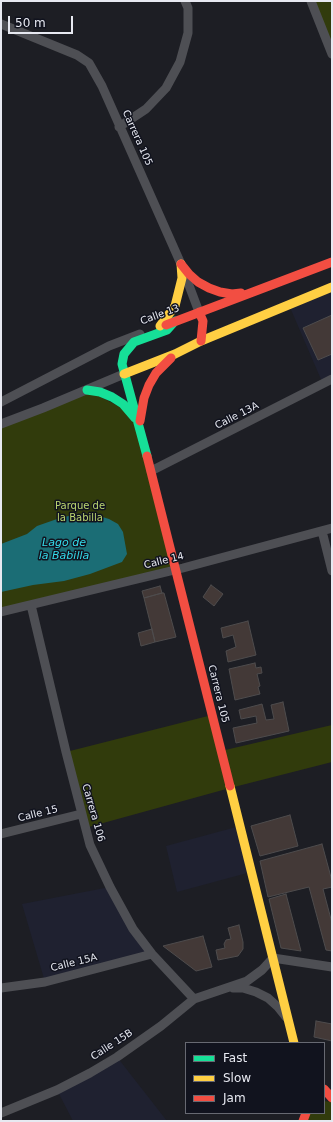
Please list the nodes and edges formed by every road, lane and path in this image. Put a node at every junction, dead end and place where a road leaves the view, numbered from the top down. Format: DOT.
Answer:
graph roads {
  1 [pos="312,1"];
  2 [pos="189,3"];
  3 [pos="1,24"];
  4 [pos="332,54"];
  5 [pos="119,127"];
  6 [pos="332,262"];
  7 [pos="181,264"];
  8 [pos="332,287"];
  9 [pos="251,292"];
  10 [pos="199,312"];
  11 [pos="175,321"];
  12 [pos="159,327"];
  13 [pos="201,341"];
  14 [pos="175,354"];
  15 [pos="124,374"];
  16 [pos="332,380"];
  17 [pos="87,390"];
  18 [pos="1,402"];
  19 [pos="1,424"];
  20 [pos="139,425"];
  21 [pos="151,471"];
  22 [pos="332,528"];
  23 [pos="322,531"];
  24 [pos="176,570"];
  25 [pos="332,571"];
  26 [pos="31,605"];
  27 [pos="1,612"];
  28 [pos="81,814"];
  29 [pos="1,834"];
  30 [pos="152,954"];
  31 [pos="273,958"];
  32 [pos="332,967"];
  33 [pos="1,988"];
  34 [pos="230,988"];
  35 [pos="194,999"];
  36 [pos="288,1020"];
  37 [pos="294,1042"];
  38 [pos="298,1042"];
  39 [pos="325,1090"];
  40 [pos="332,1098"];
  41 [pos="1,1113"];
  1 -- 4 [label="street"];
  2 -- 5 [label="street"];
  3 -- 5 [label="street, Carrera 105"];
  5 -- 7 [label="street, Carrera 105"];
  6 -- 9 [label="main road, Calle 13"];
  7 -- 9 [label="main road"];
  7 -- 10 [label="street, Carrera 105"];
  7 -- 12 [label="main road"];
  8 -- 13 [label="main road"];
  9 -- 10 [label="main road, Calle 13"];
  10 -- 11 [label="main road, Calle 13"];
  10 -- 13 [label="main road"];
  11 -- 12 [label="main road, Calle 13"];
  11 -- 15 [label="main road, Carrera 105"];
  12 -- 18 [label="street, Calle 13"];
  13 -- 14 [label="main road"];
  14 -- 15 [label="main road"];
  14 -- 20 [label="main road"];
  15 -- 17 [label="street"];
  15 -- 20 [label="main road, Carrera 105"];
  16 -- 21 [label="street, Calle 13A"];
  17 -- 19 [label="street"];
  17 -- 20 [label="main road"];
  20 -- 21 [label="main road, Carrera 105"];
  21 -- 24 [label="main road, Carrera 105"];
  22 -- 23 [label="street, Calle 14"];
  23 -- 24 [label="street, Calle 14"];
  23 -- 25 [label="street"];
  24 -- 26 [label="street, Calle 14"];
  24 -- 31 [label="main road, Carrera 105"];
  26 -- 27 [label="street, Calle 14"];
  26 -- 28 [label="street, Carrera 106"];
  28 -- 29 [label="street, Calle 15"];
  28 -- 30 [label="street, Carrera 106"];
  30 -- 33 [label="street, Calle 15A"];
  30 -- 35 [label="street, Carrera 106"];
  31 -- 32 [label="street"];
  31 -- 34 [label="street, Calle 15B"];
  31 -- 36 [label="main road, Carrera 105"];
  34 -- 35 [label="street, Calle 15B"];
  34 -- 36 [label="street, Calle 15B"];
  35 -- 41 [label="street, Calle 15B"];
  36 -- 37 [label="main road, Carrera 105"];
  36 -- 38 [label="main road, Carrera 105"];
  39 -- 40 [label="main road"];
}
